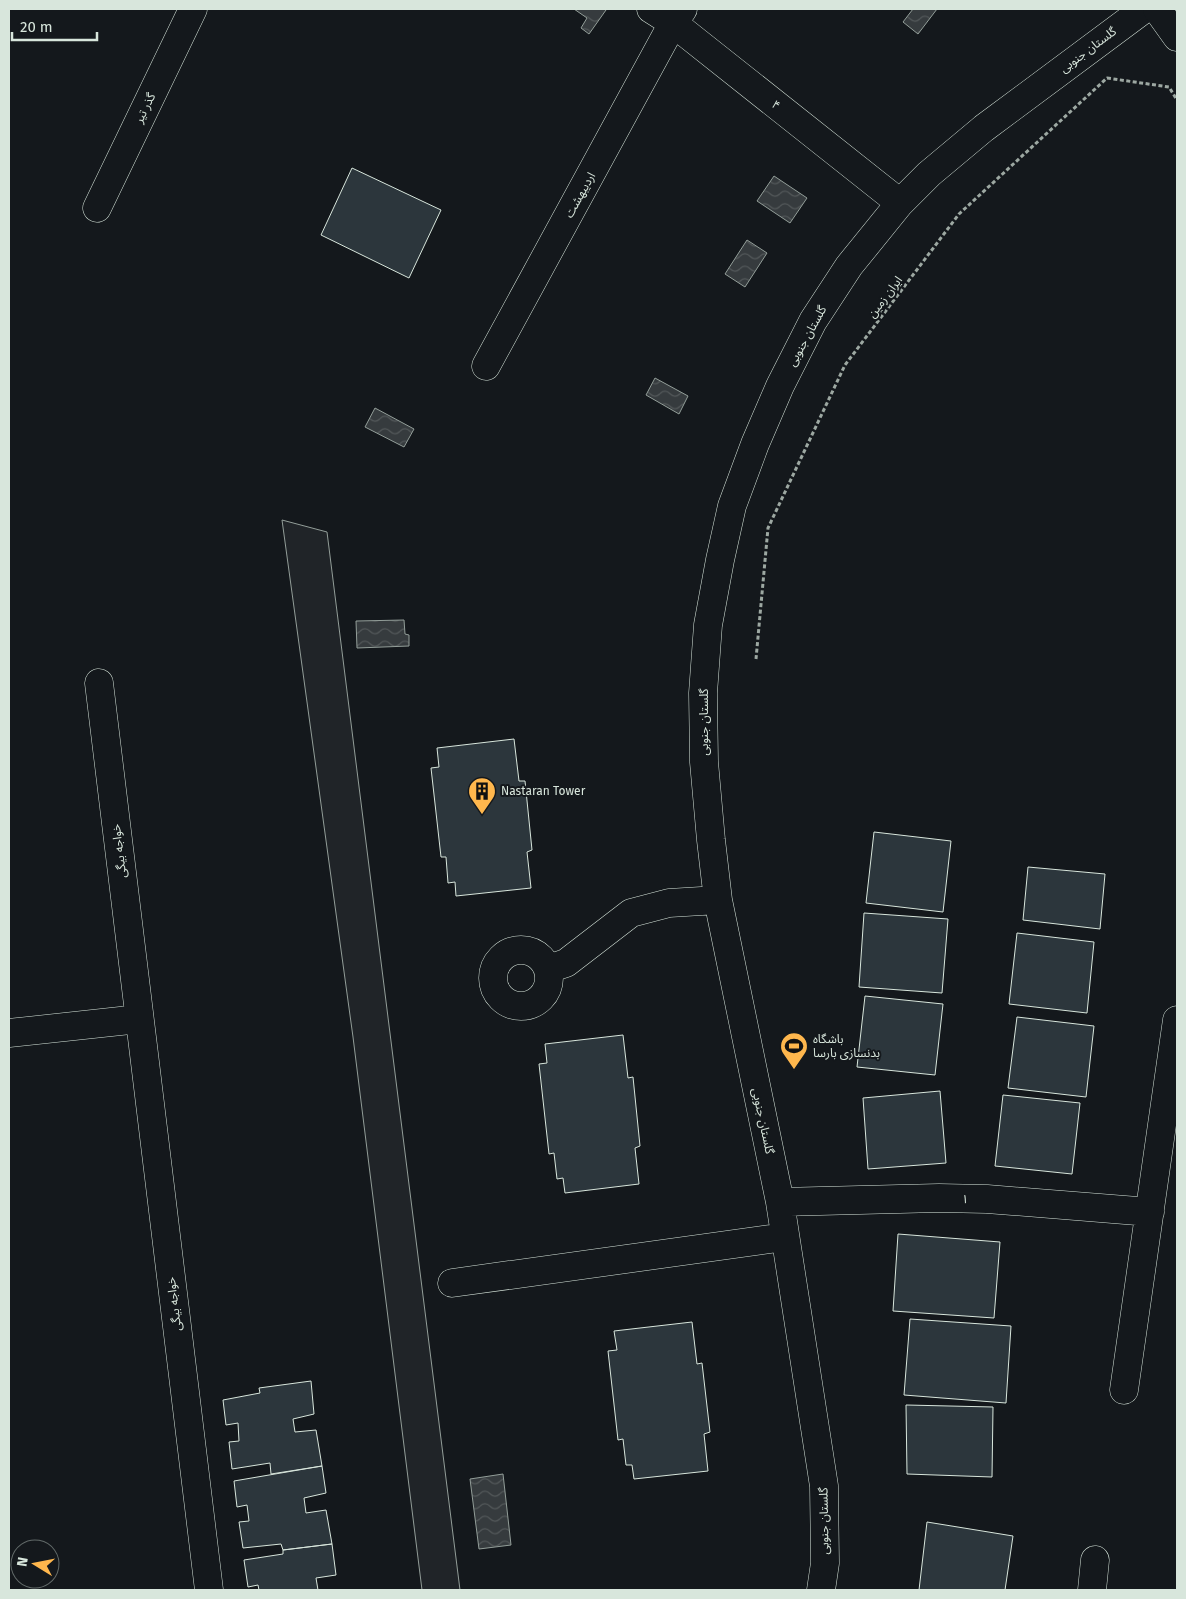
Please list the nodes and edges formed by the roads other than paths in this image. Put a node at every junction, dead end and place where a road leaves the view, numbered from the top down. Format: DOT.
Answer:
graph roads {
  1 [pos="193,9"];
  2 [pos="651,9"];
  3 [pos="1144,9"];
  4 [pos="1156,9"];
  5 [pos="678,16"];
  6 [pos="1177,37"];
  7 [pos="900,203"];
  8 [pos="98,208"];
  9 [pos="486,366"];
  10 [pos="99,683"];
  11 [pos="718,900"];
  12 [pos="548,969"];
  13 [pos="139,1018"];
  14 [pos="1177,1020"];
  15 [pos="9,1033"];
  16 [pos="780,1202"];
  17 [pos="1150,1212"];
  18 [pos="786,1237"];
  19 [pos="452,1283"];
  20 [pos="1124,1390"];
  21 [pos="1095,1560"];
  22 [pos="209,1590"];
  23 [pos="822,1590"];
  24 [pos="1092,1590"];
  1 -- 8 [label="street, گذر تیر"];
  2 -- 5 [label="street, ۴"];
  3 -- 7 [label="street, گلستان جنوبی"];
  4 -- 6 [label="street"];
  5 -- 7 [label="street, ۴"];
  5 -- 9 [label="street, اردیبهشت"];
  7 -- 11 [label="street, گلستان جنوبی"];
  10 -- 13 [label="street, خواجه بیگی"];
  11 -- 12 [label="street"];
  11 -- 16 [label="street, گلستان جنوبی"];
  13 -- 15 [label="street"];
  13 -- 22 [label="street, خواجه بیگی"];
  14 -- 17 [label="street"];
  16 -- 17 [label="street, ۱"];
  16 -- 18 [label="street, گلستان جنوبی"];
  17 -- 20 [label="street"];
  18 -- 19 [label="street"];
  18 -- 23 [label="street, گلستان جنوبی"];
  21 -- 24 [label="street"];
}
